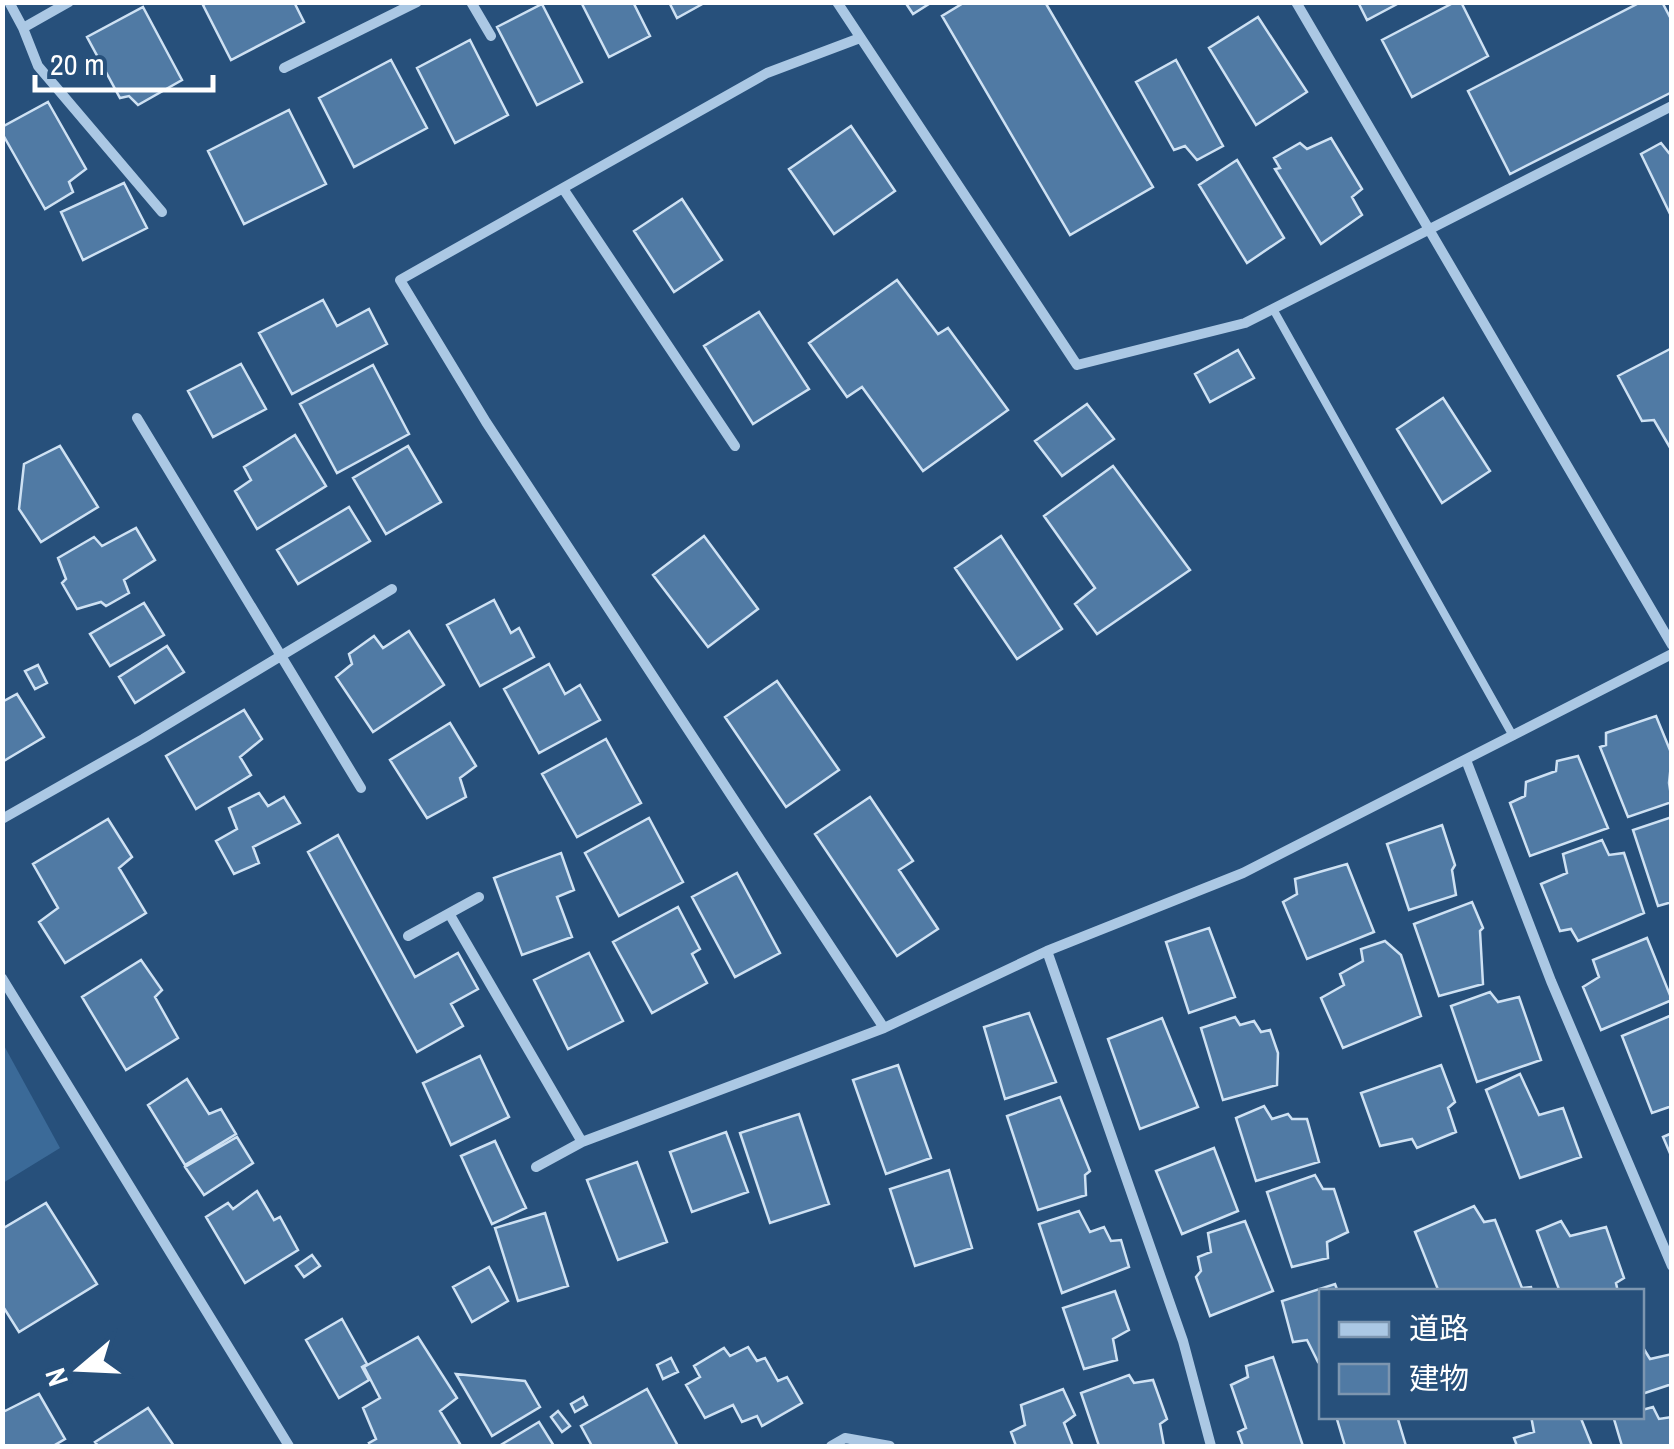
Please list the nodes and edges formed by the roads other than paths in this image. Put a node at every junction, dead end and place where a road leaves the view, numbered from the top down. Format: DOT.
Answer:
graph roads {
  1 [pos="9,2"];
  2 [pos="69,2"];
  3 [pos="416,2"];
  4 [pos="472,2"];
  5 [pos="837,2"];
  6 [pos="1296,2"];
  7 [pos="23,28"];
  8 [pos="491,36"];
  9 [pos="860,38"];
  10 [pos="284,68"];
  11 [pos="1672,106"];
  12 [pos="564,190"];
  13 [pos="162,212"];
  14 [pos="1427,230"];
  15 [pos="1273,308"];
  16 [pos="137,418"];
  17 [pos="734,446"];
  18 [pos="392,589"];
  19 [pos="1672,644"];
  20 [pos="1672,654"];
  21 [pos="282,655"];
  22 [pos="1513,736"];
  23 [pos="1466,760"];
  24 [pos="362,788"];
  25 [pos="2,819"];
  26 [pos="479,897"];
  27 [pos="450,914"];
  28 [pos="408,936"];
  29 [pos="1047,952"];
  30 [pos="2,978"];
  31 [pos="884,1028"];
  32 [pos="582,1142"];
  33 [pos="536,1167"];
  34 [pos="1672,1266"];
  35 [pos="289,1446"];
  36 [pos="831,1446"];
  37 [pos="890,1446"];
  38 [pos="1210,1446"];
  1 -- 7 [label="street"];
  2 -- 7 [label="street"];
  3 -- 10 [label="street"];
  4 -- 8 [label="street"];
  5 -- 9 [label="street"];
  6 -- 14 [label="street"];
  7 -- 13 [label="street"];
  9 -- 12 [label="street"];
  9 -- 15 [label="street"];
  11 -- 14 [label="street"];
  12 -- 17 [label="street"];
  12 -- 31 [label="street"];
  14 -- 15 [label="street"];
  14 -- 19 [label="street"];
  15 -- 22 [label="lane"];
  16 -- 21 [label="street"];
  18 -- 21 [label="street"];
  20 -- 22 [label="street"];
  21 -- 24 [label="street"];
  21 -- 25 [label="street"];
  22 -- 23 [label="street"];
  23 -- 29 [label="street"];
  23 -- 34 [label="street"];
  26 -- 27 [label="street"];
  27 -- 28 [label="street"];
  27 -- 32 [label="street"];
  29 -- 31 [label="street"];
  29 -- 38 [label="street"];
  30 -- 35 [label="street"];
  31 -- 32 [label="street"];
  32 -- 33 [label="street"];
  36 -- 37 [label="street"];
}
